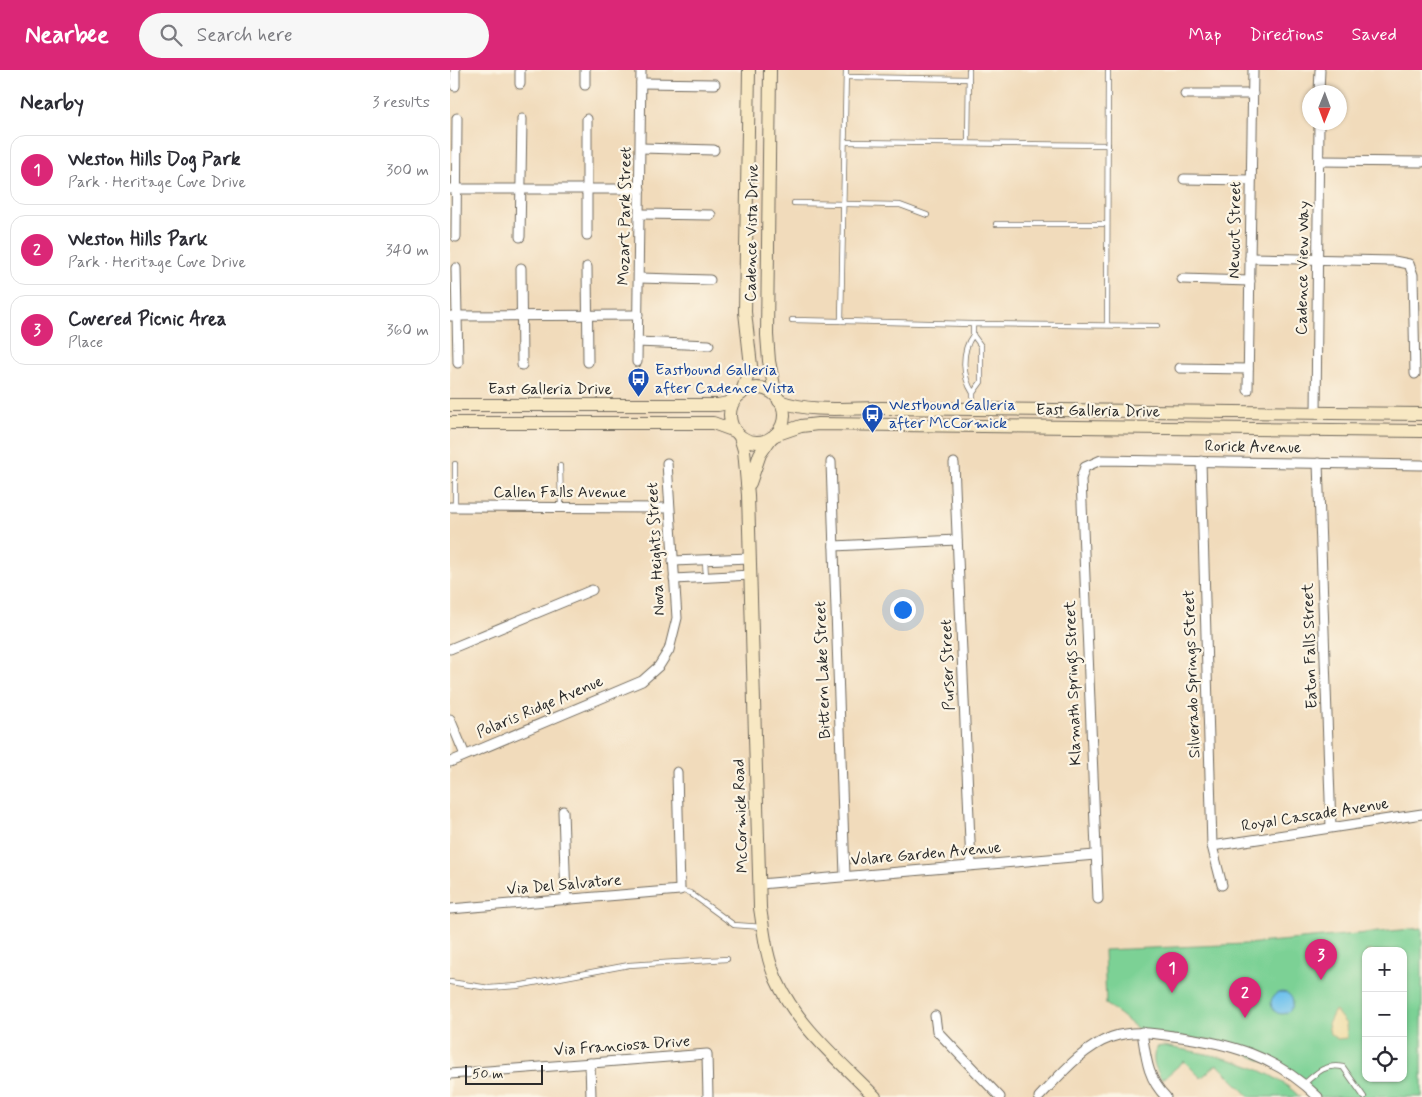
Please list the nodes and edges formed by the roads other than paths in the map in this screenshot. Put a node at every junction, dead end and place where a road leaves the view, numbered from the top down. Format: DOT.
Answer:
graph roads {
  1 [pos="455,70"];
  2 [pos="520,70"];
  3 [pos="585,70"];
  4 [pos="641,70"];
  5 [pos="750,70"];
  6 [pos="770,70"];
  7 [pos="846,70"];
  8 [pos="969,70"];
  9 [pos="1108,70"];
  10 [pos="1253,70"];
  11 [pos="1320,70"];
  12 [pos="846,77"];
  13 [pos="968,79"];
  14 [pos="641,83"];
  15 [pos="520,84"];
  16 [pos="585,84"];
  17 [pos="715,84"];
  18 [pos="1319,85"];
  19 [pos="455,86"];
  20 [pos="1185,94"];
  21 [pos="1253,94"];
  22 [pos="457,118"];
  23 [pos="522,119"];
  24 [pos="587,119"];
  25 [pos="1319,130"];
  26 [pos="845,142"];
  27 [pos="968,143"];
  28 [pos="1108,145"];
  29 [pos="641,148"];
  30 [pos="714,150"];
  31 [pos="1319,161"];
  32 [pos="1422,162"];
  33 [pos="1184,179"];
  34 [pos="1251,180"];
  35 [pos="453,189"];
  36 [pos="521,189"];
  37 [pos="587,189"];
  38 [pos="640,189"];
  39 [pos="794,203"];
  40 [pos="844,204"];
  41 [pos="640,214"];
  42 [pos="711,215"];
  43 [pos="927,215"];
  44 [pos="996,224"];
  45 [pos="1107,224"];
  46 [pos="587,235"];
  47 [pos="456,237"];
  48 [pos="520,237"];
  49 [pos="1250,258"];
  50 [pos="1318,259"];
  51 [pos="587,267"];
  52 [pos="456,268"];
  53 [pos="521,268"];
  54 [pos="639,278"];
  55 [pos="710,280"];
  56 [pos="1182,280"];
  57 [pos="1250,281"];
  58 [pos="587,315"];
  59 [pos="638,315"];
  60 [pos="453,316"];
  61 [pos="522,316"];
  62 [pos="792,320"];
  63 [pos="841,321"];
  64 [pos="973,324"];
  65 [pos="1107,325"];
  66 [pos="1157,326"];
  67 [pos="973,334"];
  68 [pos="637,342"];
  69 [pos="1418,343"];
  70 [pos="709,345"];
  71 [pos="588,362"];
  72 [pos="637,362"];
  73 [pos="458,363"];
  74 [pos="522,365"];
  75 [pos="1180,368"];
  76 [pos="1248,369"];
  77 [pos="1415,374"];
  78 [pos="1248,390"];
  79 [pos="973,393"];
  80 [pos="739,395"];
  81 [pos="778,399"];
  82 [pos="450,405"];
  83 [pos="973,409"];
  84 [pos="1316,413"];
  85 [pos="1422,414"];
  86 [pos="450,423"];
  87 [pos="1422,431"];
  88 [pos="738,434"];
  89 [pos="773,436"];
  90 [pos="1201,461"];
  91 [pos="831,462"];
  92 [pos="666,463"];
  93 [pos="954,463"];
  94 [pos="1318,463"];
  95 [pos="455,464"];
  96 [pos="560,466"];
  97 [pos="1422,466"];
  98 [pos="1085,467"];
  99 [pos="748,495"];
  100 [pos="453,507"];
  101 [pos="561,507"];
  102 [pos="669,508"];
  103 [pos="957,540"];
  104 [pos="834,546"];
  105 [pos="750,558"];
  106 [pos="705,560"];
  107 [pos="673,561"];
  108 [pos="750,575"];
  109 [pos="706,578"];
  110 [pos="674,579"];
  111 [pos="592,590"];
  112 [pos="450,649"];
  113 [pos="642,681"];
  114 [pos="450,719"];
  115 [pos="465,755"];
  116 [pos="450,762"];
  117 [pos="677,772"];
  118 [pos="563,811"];
  119 [pos="1422,814"];
  120 [pos="1331,827"];
  121 [pos="1212,846"];
  122 [pos="1095,855"];
  123 [pos="972,865"];
  124 [pos="845,876"];
  125 [pos="760,884"];
  126 [pos="1222,885"];
  127 [pos="680,890"];
  128 [pos="1098,899"];
  129 [pos="566,900"];
  130 [pos="450,909"];
  131 [pos="763,927"];
  132 [pos="727,959"];
  133 [pos="450,982"];
  134 [pos="935,1016"];
  135 [pos="1142,1032"];
  136 [pos="590,1063"];
  137 [pos="450,1074"];
  138 [pos="1304,1084"];
  139 [pos="591,1097"];
  140 [pos="708,1097"];
  141 [pos="875,1097"];
  142 [pos="1000,1097"];
  143 [pos="1039,1097"];
  144 [pos="1166,1097"];
  145 [pos="1318,1097"];
  146 [pos="1364,1097"];
  1 -- 19 [label="street"];
  2 -- 15 [label="street"];
  3 -- 16 [label="street"];
  4 -- 14 [label="street, Mozart Park Street"];
  5 -- 80 [label="main road, Cadence Vista Drive"];
  6 -- 81 [label="main road, Cadence Vista Drive"];
  7 -- 12 [label="lane"];
  8 -- 13 [label="lane"];
  9 -- 28 [label="lane"];
  10 -- 21 [label="street, Newcut Street"];
  11 -- 18 [label="street"];
  12 -- 13 [label="lane"];
  12 -- 26 [label="lane"];
  13 -- 27 [label="lane"];
  14 -- 17 [label="street"];
  14 -- 29 [label="street, Mozart Park Street"];
  20 -- 21 [label="street"];
  21 -- 34 [label="street, Newcut Street"];
  22 -- 35 [label="street"];
  23 -- 36 [label="street"];
  24 -- 37 [label="street"];
  25 -- 31 [label="street, Cadence View Way"];
  26 -- 27 [label="lane"];
  26 -- 40 [label="lane"];
  27 -- 28 [label="lane"];
  28 -- 45 [label="lane"];
  29 -- 30 [label="street"];
  29 -- 38 [label="street, Mozart Park Street"];
  31 -- 32 [label="street"];
  31 -- 50 [label="street, Cadence View Way"];
  33 -- 34 [label="street"];
  34 -- 49 [label="street, Newcut Street"];
  35 -- 36 [label="street"];
  35 -- 47 [label="street"];
  36 -- 37 [label="street"];
  36 -- 48 [label="street"];
  37 -- 38 [label="street"];
  37 -- 46 [label="street"];
  38 -- 41 [label="street, Mozart Park Street"];
  39 -- 40 [label="lane"];
  40 -- 43 [label="lane"];
  40 -- 63 [label="lane"];
  41 -- 42 [label="street"];
  41 -- 54 [label="street, Mozart Park Street"];
  44 -- 45 [label="lane"];
  45 -- 65 [label="lane"];
  49 -- 50 [label="street"];
  49 -- 57 [label="street, Newcut Street"];
  50 -- 69 [label="street"];
  50 -- 84 [label="street, Cadence View Way"];
  51 -- 58 [label="street"];
  52 -- 60 [label="street"];
  53 -- 61 [label="street"];
  54 -- 55 [label="street"];
  54 -- 59 [label="street, Mozart Park Street"];
  56 -- 57 [label="street"];
  57 -- 76 [label="street, Newcut Street"];
  58 -- 59 [label="street"];
  58 -- 61 [label="street"];
  58 -- 71 [label="street"];
  59 -- 68 [label="street, Mozart Park Street"];
  60 -- 61 [label="street"];
  60 -- 73 [label="street"];
  61 -- 74 [label="street"];
  62 -- 63 [label="lane"];
  63 -- 64 [label="lane"];
  64 -- 65 [label="lane"];
  64 -- 67 [label="lane"];
  65 -- 66 [label="lane"];
  67 -- 79 [label="lane"];
  67 -- 79 [label="lane"];
  68 -- 70 [label="street"];
  68 -- 72 [label="street, Mozart Park Street"];
  69 -- 77 [label="street"];
  75 -- 76 [label="street"];
  76 -- 78 [label="street, Newcut Street"];
  79 -- 83 [label="lane"];
  80 -- 81 [label="main road"];
  80 -- 82 [label="main road, East Galleria Drive"];
  80 -- 88 [label="main road"];
  81 -- 83 [label="main road, East Galleria Drive"];
  81 -- 89 [label="main road"];
  83 -- 84 [label="main road, East Galleria Drive"];
  84 -- 85 [label="main road, East Galleria Drive"];
  86 -- 88 [label="main road"];
  87 -- 89 [label="main road, East Galleria Drive"];
  88 -- 89 [label="main road"];
  88 -- 99 [label="main road, McCormick Road"];
  89 -- 99 [label="main road, McCormick Road"];
  90 -- 94 [label="street, Rorick Avenue"];
  90 -- 98 [label="street, Rorick Avenue"];
  90 -- 121 [label="street, Silverado Springs Street"];
  91 -- 104 [label="street, Bittern Lake Street"];
  92 -- 102 [label="street, Nova Heights Street"];
  93 -- 103 [label="street, Purser Street"];
  94 -- 97 [label="street, Rorick Avenue"];
  94 -- 120 [label="street, Eaton Falls Street"];
  95 -- 100 [label="lane"];
  96 -- 101 [label="lane"];
  98 -- 122 [label="street, Klamath Springs Street"];
  99 -- 105 [label="main road, McCormick Road"];
  100 -- 101 [label="street, Callen Falls Avenue"];
  101 -- 102 [label="street, Callen Falls Avenue"];
  102 -- 107 [label="street, Nova Heights Street"];
  103 -- 104 [label="street"];
  103 -- 123 [label="street, Purser Street"];
  104 -- 124 [label="street, Bittern Lake Street"];
  105 -- 106 [label="street"];
  105 -- 108 [label="main road, McCormick Road"];
  106 -- 107 [label="street"];
  106 -- 109 [label="lane"];
  107 -- 110 [label="street, Nova Heights Street"];
  108 -- 109 [label="street"];
  108 -- 125 [label="main road, McCormick Road"];
  109 -- 110 [label="street"];
  110 -- 113 [label="street, Nova Heights Street"];
  111 -- 112 [label="street"];
  113 -- 115 [label="street, Polaris Ridge Avenue"];
  114 -- 115 [label="street"];
  115 -- 116 [label="street, Polaris Ridge Avenue"];
  117 -- 127 [label="street"];
  118 -- 129 [label="street"];
  119 -- 120 [label="street, Royal Cascade Avenue"];
  120 -- 121 [label="street, Royal Cascade Avenue"];
  121 -- 126 [label="street, Silverado Springs Street"];
  122 -- 123 [label="street, Volare Garden Avenue"];
  122 -- 128 [label="street, Klamath Springs Street"];
  123 -- 124 [label="street, Volare Garden Avenue"];
  124 -- 125 [label="street, Volare Garden Avenue"];
  125 -- 131 [label="main road, McCormick Road"];
  127 -- 129 [label="street, Via Del Salvatore"];
  127 -- 131 [label="lane"];
  129 -- 130 [label="street, Via Del Salvatore"];
  131 -- 141 [label="main road, McCormick Road"];
  132 -- 133 [label="lane"];
  134 -- 142 [label="street"];
  135 -- 138 [label="street"];
  135 -- 143 [label="street"];
  135 -- 144 [label="street"];
  136 -- 137 [label="street, Via Franciosa Drive"];
  136 -- 139 [label="street"];
  136 -- 140 [label="street, Via Franciosa Drive"];
  138 -- 145 [label="street"];
  138 -- 146 [label="lane"];
}
